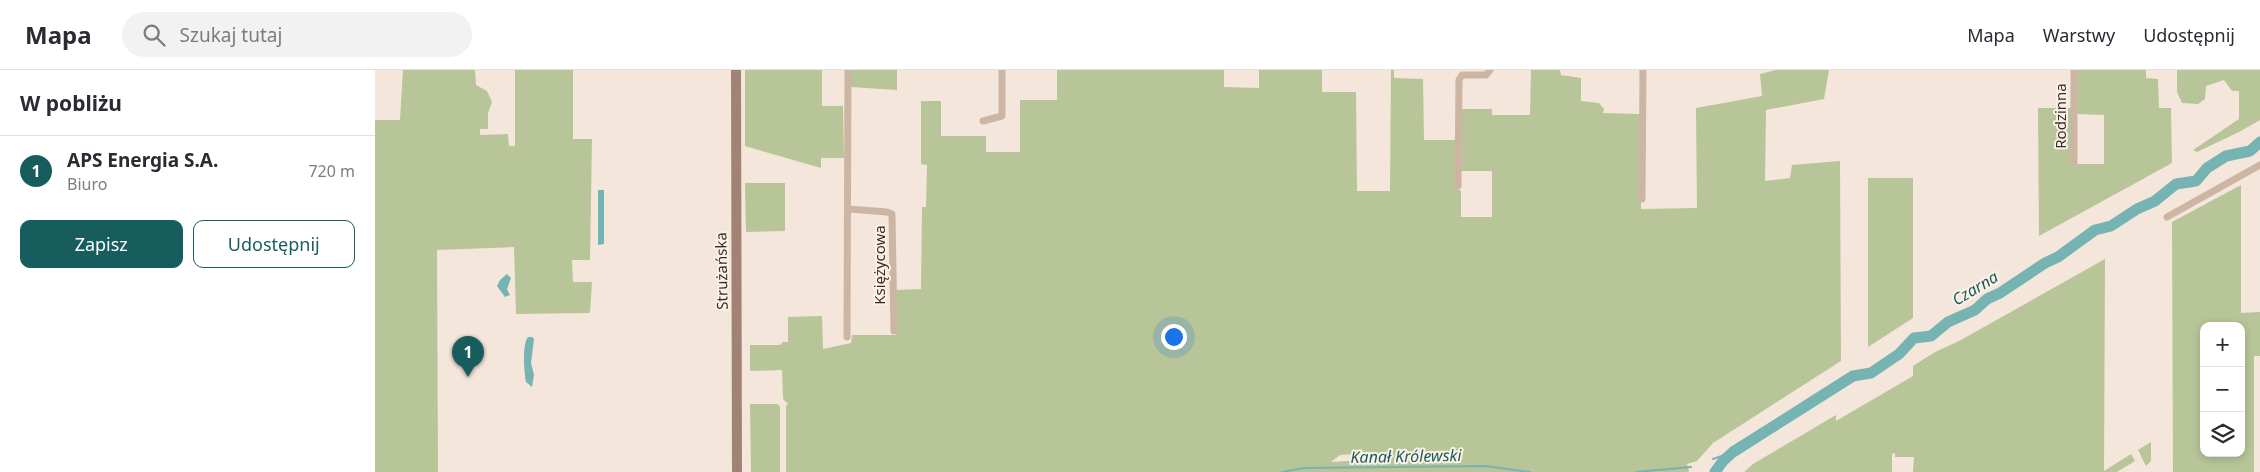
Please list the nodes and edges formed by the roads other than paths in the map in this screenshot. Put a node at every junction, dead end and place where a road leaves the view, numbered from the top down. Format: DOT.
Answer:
graph roads {
  1 [pos="736,70"];
  2 [pos="848,70"];
  3 [pos="1002,70"];
  4 [pos="1490,70"];
  5 [pos="1643,70"];
  6 [pos="2074,70"];
  7 [pos="983,121"];
  8 [pos="2074,162"];
  9 [pos="2260,166"];
  10 [pos="1458,186"];
  11 [pos="1642,199"];
  12 [pos="848,209"];
  13 [pos="2167,217"];
  14 [pos="894,331"];
  15 [pos="847,337"];
  16 [pos="737,472"];
  1 -- 16 [label="main road, Strużańska"];
  2 -- 12 [label="street"];
  3 -- 7 [label="street"];
  4 -- 10 [label="street"];
  5 -- 11 [label="street"];
  6 -- 8 [label="street, Rodzinna"];
  9 -- 13 [label="street"];
  12 -- 14 [label="street, Księżycowa"];
  12 -- 15 [label="street"];
}
